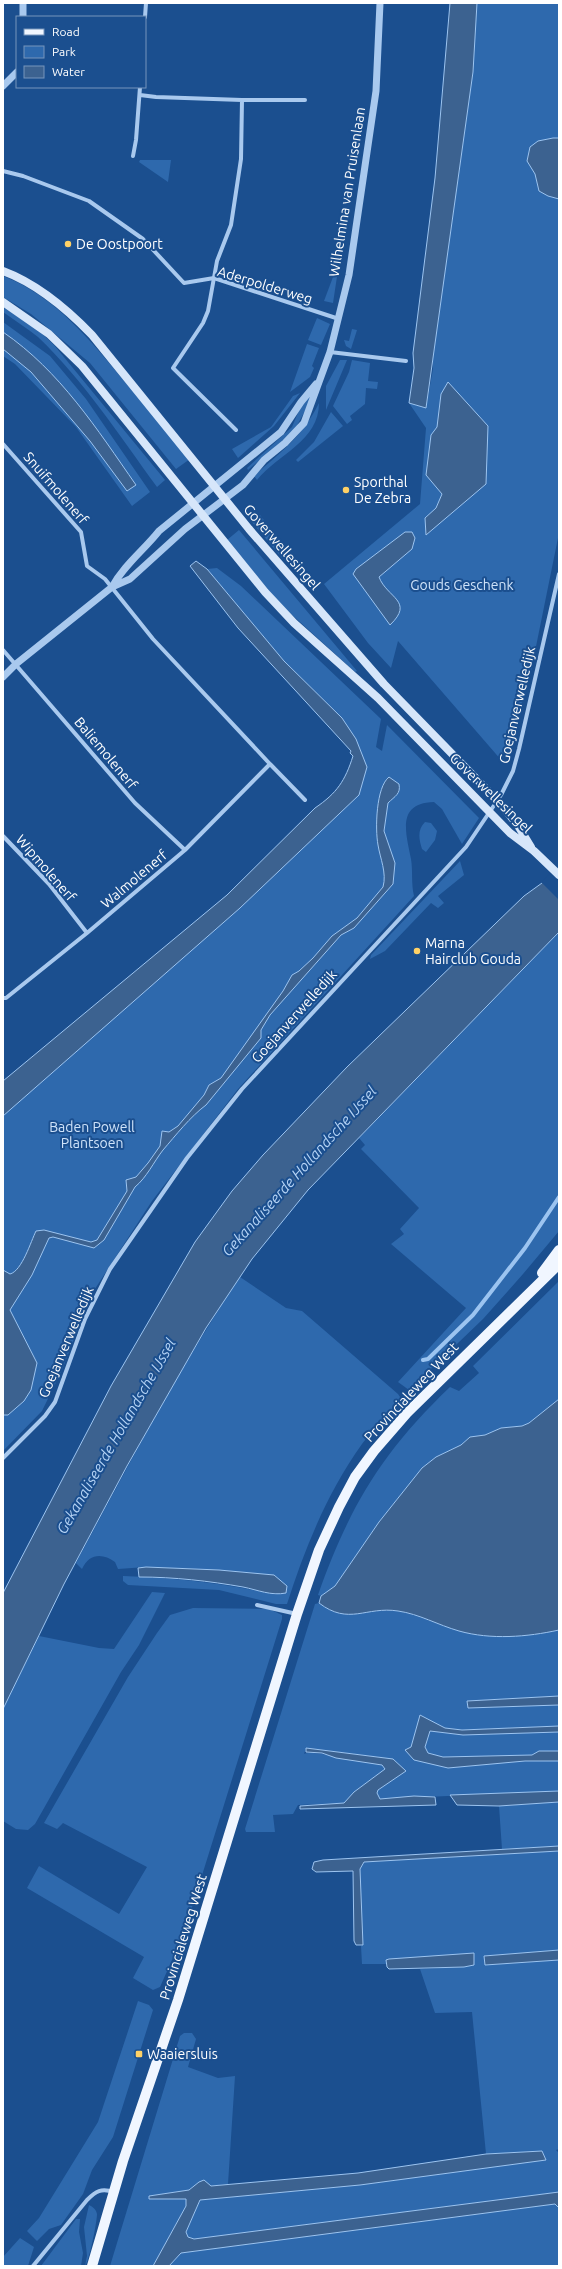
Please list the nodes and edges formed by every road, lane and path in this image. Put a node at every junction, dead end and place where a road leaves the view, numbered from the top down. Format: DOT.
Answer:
graph roads {
  1 [pos="23,3"];
  2 [pos="146,3"];
  3 [pos="380,3"];
  4 [pos="22,16"];
  5 [pos="145,16"];
  6 [pos="16,73"];
  7 [pos="3,86"];
  8 [pos="140,88"];
  9 [pos="140,95"];
  10 [pos="242,100"];
  11 [pos="305,100"];
  12 [pos="133,156"];
  13 [pos="3,171"];
  14 [pos="3,271"];
  15 [pos="214,278"];
  16 [pos="3,302"];
  17 [pos="339,319"];
  18 [pos="330,352"];
  19 [pos="406,361"];
  20 [pos="318,382"];
  21 [pos="236,430"];
  22 [pos="3,444"];
  23 [pos="214,487"];
  24 [pos="224,499"];
  25 [pos="194,504"];
  26 [pos="203,516"];
  27 [pos="559,574"];
  28 [pos="112,587"];
  29 [pos="3,650"];
  30 [pos="16,664"];
  31 [pos="3,677"];
  32 [pos="270,764"];
  33 [pos="305,800"];
  34 [pos="497,800"];
  35 [pos="490,812"];
  36 [pos="3,836"];
  37 [pos="185,850"];
  38 [pos="534,851"];
  39 [pos="559,876"];
  40 [pos="87,933"];
  41 [pos="3,998"];
  42 [pos="559,1250"];
  43 [pos="559,1264"];
  44 [pos="529,1291"];
  45 [pos="3,1458"];
  46 [pos="257,1605"];
  47 [pos="297,1614"];
  48 [pos="114,2192"];
  49 [pos="34,2266"];
  50 [pos="92,2266"];
  1 -- 4 [label="street"];
  2 -- 5 [label="street"];
  3 -- 17 [label="street, Wilhelmina van Pruisenlaan"];
  6 -- 7 [label="street"];
  8 -- 9 [label="street"];
  9 -- 10 [label="street"];
  9 -- 12 [label="street"];
  10 -- 11 [label="street"];
  10 -- 15 [label="street"];
  13 -- 15 [label="street, Aderpolderweg"];
  14 -- 23 [label="main road, Goverwellesingel"];
  15 -- 17 [label="street, Aderpolderweg"];
  15 -- 21 [label="street"];
  16 -- 25 [label="main road, Goverwellesingel"];
  17 -- 18 [label="street, Wilhelmina van Pruisenlaan"];
  18 -- 19 [label="street"];
  18 -- 20 [label="street, Wilhelmina van Pruisenlaan"];
  20 -- 23 [label="street, Wilhelmina van Pruisenlaan"];
  20 -- 24 [label="street, Wilhelmina van Pruisenlaan"];
  22 -- 28 [label="street, Snuifmolenerf"];
  23 -- 24 [label="main road, Goverwellesingel"];
  23 -- 25 [label="street, Wilhelmina van Pruisenlaan"];
  24 -- 26 [label="street, Wilhelmina van Pruisenlaan"];
  24 -- 34 [label="main road, Goverwellesingel"];
  25 -- 26 [label="main road, Goverwellesingel"];
  25 -- 28 [label="street, Wilhelmina van Pruisenlaan"];
  26 -- 28 [label="street, Wilhelmina van Pruisenlaan"];
  26 -- 35 [label="main road, Goverwellesingel"];
  27 -- 34 [label="street, Goejanverwelledijk"];
  28 -- 30 [label="street"];
  28 -- 32 [label="street"];
  29 -- 30 [label="street, Baliemolenerf"];
  30 -- 31 [label="street"];
  30 -- 37 [label="street, Baliemolenerf"];
  32 -- 33 [label="street"];
  32 -- 37 [label="street, Walmolenerf"];
  34 -- 35 [label="street, Goejanverwelledijk"];
  34 -- 38 [label="main road, Goverwellesingel"];
  35 -- 38 [label="main road, Goverwellesingel"];
  35 -- 45 [label="street, Goejanverwelledijk"];
  36 -- 40 [label="street, Wipmolenerf"];
  37 -- 40 [label="street, Walmolenerf"];
  38 -- 39 [label="main road, Goverwellesingel"];
  40 -- 41 [label="street, Walmolenerf"];
  42 -- 44 [label="main road, Provincialeweg West"];
  43 -- 44 [label="main road, Provincialeweg West"];
  44 -- 47 [label="main road, Provincialeweg West"];
  46 -- 47 [label="street"];
  47 -- 48 [label="main road, Provincialeweg West"];
  48 -- 49 [label="street"];
  48 -- 50 [label="main road, Provincialeweg West"];
}
